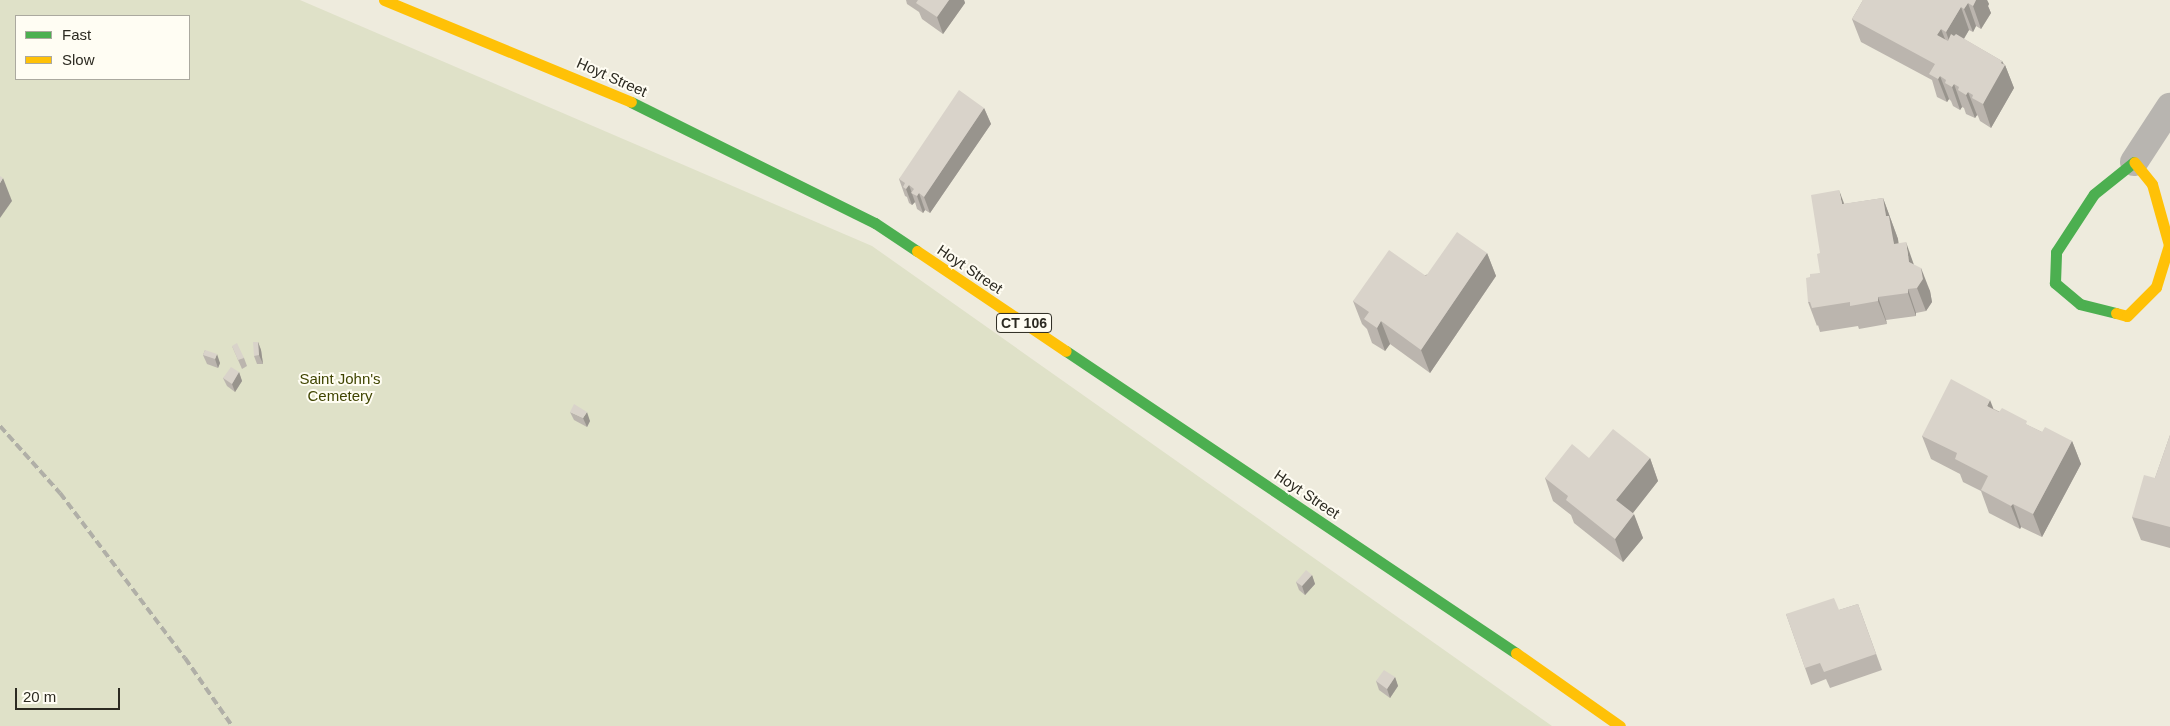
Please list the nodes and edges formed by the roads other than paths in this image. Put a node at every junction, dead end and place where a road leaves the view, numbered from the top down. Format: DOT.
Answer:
graph roads {
  1 [pos="384,0"];
  2 [pos="2170,107"];
  3 [pos="2134,162"];
  4 [pos="1620,726"];
  1 -- 4 [label="main road, Hoyt Street / CT 106"];
  2 -- 3 [label="street"];
  3 -- 3 [label="main road"];
}
